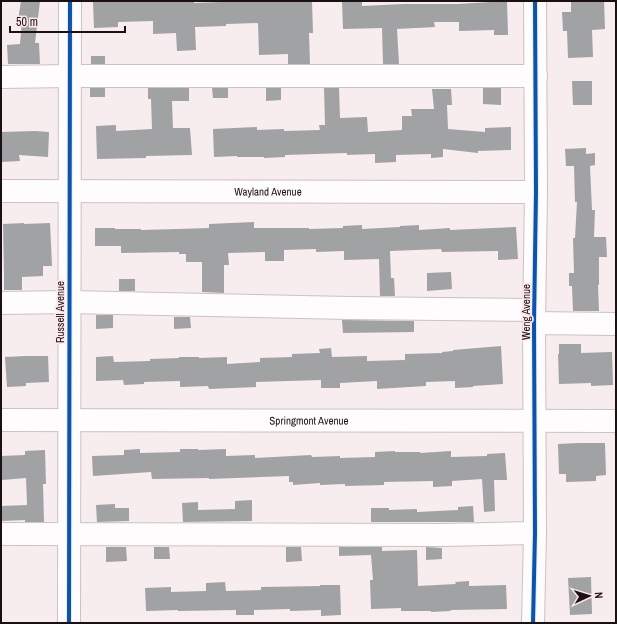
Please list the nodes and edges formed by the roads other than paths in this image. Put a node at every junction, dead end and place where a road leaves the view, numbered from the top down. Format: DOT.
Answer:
graph roads {
  1 [pos="70,1"];
  2 [pos="535,1"];
  3 [pos="70,76"];
  4 [pos="536,76"];
  5 [pos="1,77"];
  6 [pos="1,191"];
  7 [pos="69,192"];
  8 [pos="536,192"];
  9 [pos="69,302"];
  10 [pos="1,303"];
  11 [pos="534,316"];
  12 [pos="616,324"];
  13 [pos="1,420"];
  14 [pos="69,420"];
  15 [pos="616,421"];
  16 [pos="534,422"];
  17 [pos="535,533"];
  18 [pos="1,534"];
  19 [pos="69,534"];
  20 [pos="69,623"];
  21 [pos="533,623"];
  1 -- 3 [label="street, Russell Avenue"];
  2 -- 4 [label="street, Weng Avenue"];
  3 -- 4 [label="street"];
  3 -- 5 [label="street"];
  3 -- 7 [label="street, Russell Avenue"];
  4 -- 8 [label="street, Weng Avenue"];
  6 -- 7 [label="street, Wayland Avenue"];
  7 -- 8 [label="street, Wayland Avenue"];
  7 -- 9 [label="street, Russell Avenue"];
  8 -- 11 [label="street, Weng Avenue"];
  9 -- 10 [label="street"];
  9 -- 11 [label="street"];
  9 -- 14 [label="street, Russell Avenue"];
  11 -- 12 [label="street"];
  11 -- 16 [label="street, Weng Avenue"];
  13 -- 14 [label="street, Springmont Avenue"];
  14 -- 16 [label="street, Springmont Avenue"];
  14 -- 19 [label="street, Russell Avenue"];
  15 -- 16 [label="street, Springmont Avenue"];
  16 -- 17 [label="street, Weng Avenue"];
  17 -- 19 [label="street"];
  17 -- 21 [label="street, Weng Avenue"];
  18 -- 19 [label="street"];
  19 -- 20 [label="street, Russell Avenue"];
}
